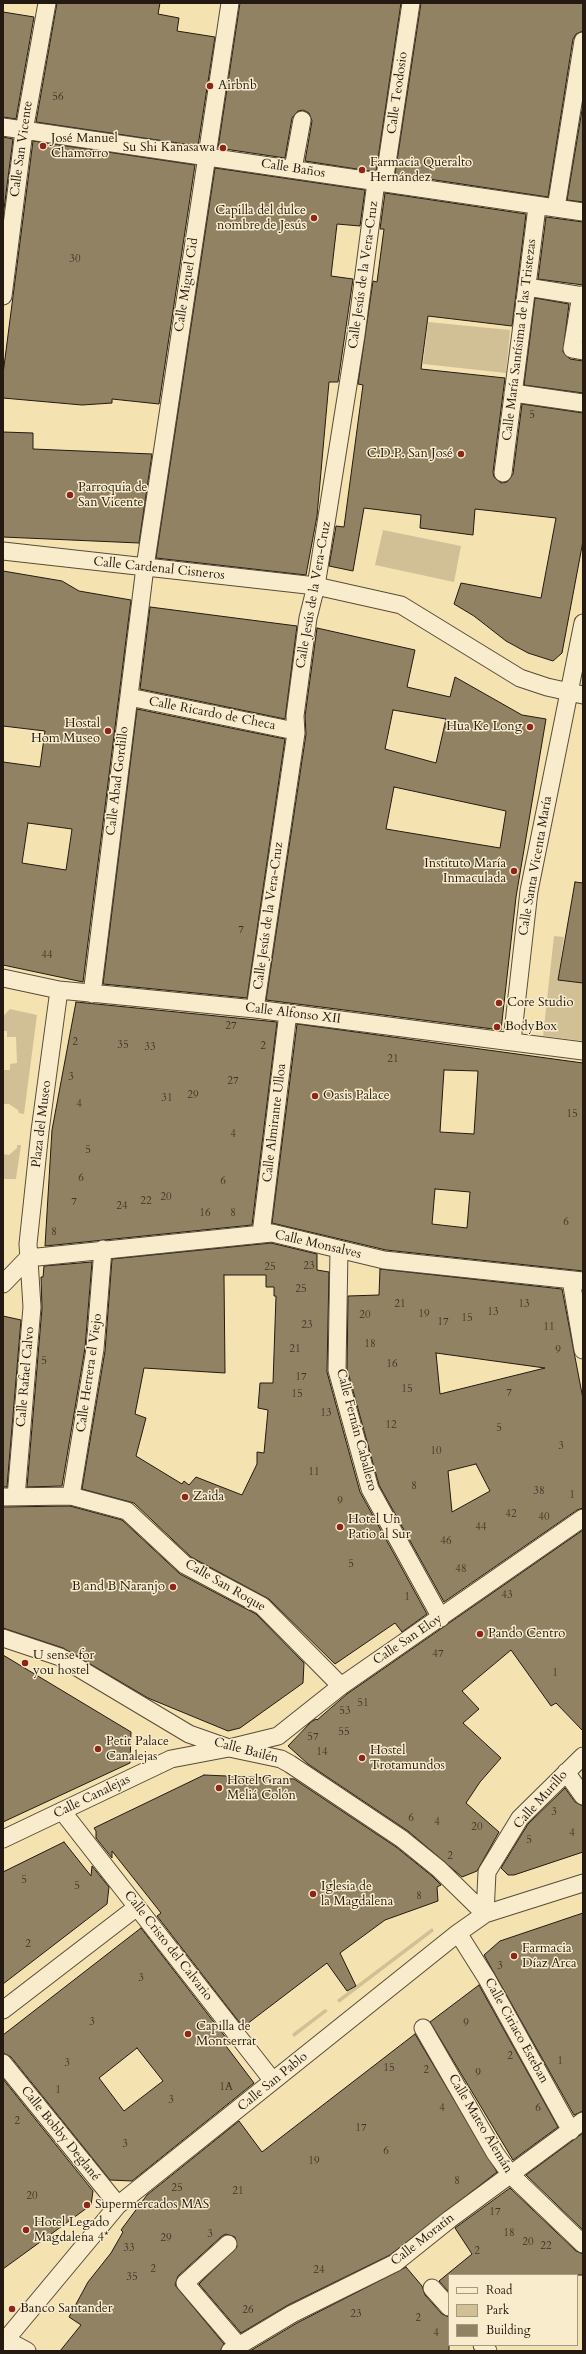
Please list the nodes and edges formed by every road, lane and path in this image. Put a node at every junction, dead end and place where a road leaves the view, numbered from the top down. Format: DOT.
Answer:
graph roads {
  1 [pos="47,3"];
  2 [pos="230,3"];
  3 [pos="411,3"];
  4 [pos="583,41"];
  5 [pos="302,120"];
  6 [pos="3,127"];
  7 [pos="24,131"];
  8 [pos="207,156"];
  9 [pos="292,169"];
  10 [pos="380,183"];
  11 [pos="537,207"];
  12 [pos="556,208"];
  13 [pos="583,212"];
  14 [pos="6,258"];
  15 [pos="527,287"];
  16 [pos="582,295"];
  17 [pos="3,296"];
  18 [pos="583,351"];
  19 [pos="513,394"];
  20 [pos="583,403"];
  21 [pos="503,474"];
  22 [pos="3,551"];
  23 [pos="145,567"];
  24 [pos="316,586"];
  25 [pos="583,623"];
  26 [pos="576,693"];
  27 [pos="129,697"];
  28 [pos="295,731"];
  29 [pos="3,978"];
  30 [pos="59,990"];
  31 [pos="92,994"];
  32 [pos="255,1009"];
  33 [pos="288,1013"];
  34 [pos="512,1041"];
  35 [pos="583,1052"];
  36 [pos="261,1234"];
  37 [pos="103,1249"];
  38 [pos="339,1249"];
  39 [pos="28,1258"];
  40 [pos="577,1280"];
  41 [pos="3,1284"];
  42 [pos="583,1350"];
  43 [pos="71,1496"];
  44 [pos="10,1497"];
  45 [pos="583,1518"];
  46 [pos="441,1618"];
  47 [pos="3,1638"];
  48 [pos="341,1686"];
  49 [pos="229,1748"];
  50 [pos="583,1756"];
  51 [pos="566,1772"];
  52 [pos="583,1796"];
  53 [pos="62,1811"];
  54 [pos="3,1839"];
  55 [pos="583,1883"];
  56 [pos="137,1907"];
  57 [pos="485,1914"];
  58 [pos="458,1933"];
  59 [pos="3,2010"];
  60 [pos="423,2028"];
  61 [pos="3,2063"];
  62 [pos="274,2081"];
  63 [pos="577,2126"];
  64 [pos="511,2175"];
  65 [pos="118,2205"];
  66 [pos="228,2244"];
  67 [pos="583,2244"];
  68 [pos="432,2288"];
  69 [pos="448,2306"];
  70 [pos="4,2341"];
  71 [pos="234,2348"];
  72 [pos="27,2351"];
  1 -- 7 [label="street, Calle San Vicente"];
  2 -- 8 [label="street, Calle Miguel Cid"];
  3 -- 10 [label="street, Calle Teodosio"];
  4 -- 12 [label="street"];
  5 -- 9 [label="street"];
  6 -- 7 [label="street, Calle Baños"];
  7 -- 8 [label="street, Calle Baños"];
  7 -- 14 [label="street, Calle San Vicente"];
  8 -- 9 [label="street, Calle Baños"];
  8 -- 23 [label="street, Calle Miguel Cid"];
  9 -- 10 [label="street, Calle Baños"];
  10 -- 11 [label="street, Calle Baños"];
  10 -- 24 [label="street, Calle Jesús de la Vera-Cruz"];
  11 -- 12 [label="street, Calle Baños"];
  11 -- 15 [label="street, Calle María Santísima de las Tristezas"];
  12 -- 13 [label="street, Calle Baños"];
  14 -- 17 [label="street, Calle San Vicente"];
  15 -- 16 [label="street"];
  15 -- 19 [label="street, Calle María Santísima de las Tristezas"];
  16 -- 18 [label="street"];
  19 -- 20 [label="street"];
  19 -- 21 [label="street, Calle María Santísima de las Tristezas"];
  22 -- 23 [label="street, Calle Cardenal Cisneros"];
  23 -- 24 [label="street, Calle Cardenal Cisneros"];
  23 -- 27 [label="street, Calle Abad Gordillo"];
  24 -- 26 [label="street, Calle Cardenal Cisneros"];
  24 -- 28 [label="street, Calle Jesús de la Vera-Cruz"];
  25 -- 26 [label="street, Calle Santa Vicenta María"];
  26 -- 34 [label="street, Calle Santa Vicenta María"];
  27 -- 28 [label="street, Calle Ricardo de Checa"];
  27 -- 31 [label="street, Calle Abad Gordillo"];
  28 -- 32 [label="street, Calle Jesús de la Vera-Cruz"];
  29 -- 30 [label="street, Calle Alfonso XII"];
  30 -- 31 [label="street, Calle Alfonso XII"];
  30 -- 39 [label="street, Plaza del Museo"];
  31 -- 32 [label="street, Calle Alfonso XII"];
  32 -- 33 [label="street, Calle Alfonso XII"];
  33 -- 34 [label="street, Calle Alfonso XII"];
  33 -- 36 [label="street, Calle Almirante Ulloa"];
  34 -- 35 [label="street, Calle Alfonso XII"];
  36 -- 37 [label="street, Calle Monsalves"];
  36 -- 38 [label="street, Calle Monsalves"];
  37 -- 39 [label="street, Calle Monsalves"];
  37 -- 43 [label="street, Calle Herrera el Viejo"];
  38 -- 40 [label="street, Calle Monsalves"];
  38 -- 46 [label="street, Calle Fernán Caballero"];
  39 -- 41 [label="street"];
  39 -- 44 [label="street, Calle Rafael Calvo"];
  40 -- 42 [label="street"];
  43 -- 44 [label="street, Calle San Roque"];
  43 -- 48 [label="street, Calle San Roque"];
  45 -- 46 [label="street, Calle San Eloy"];
  46 -- 48 [label="street, Calle San Eloy"];
  47 -- 49 [label="street, Calle Bailén"];
  48 -- 49 [label="street, Calle San Eloy"];
  49 -- 53 [label="street, Calle Canalejas"];
  49 -- 57 [label="street, Calle Bailén"];
  50 -- 51 [label="street, Calle Murillo"];
  51 -- 52 [label="street"];
  51 -- 57 [label="street, Calle Murillo"];
  53 -- 54 [label="street, Calle Canalejas"];
  53 -- 56 [label="street, Calle Cristo del Calvario"];
  55 -- 57 [label="street, Calle San Pablo"];
  56 -- 59 [label="street"];
  56 -- 62 [label="street, Calle Cristo del Calvario"];
  57 -- 58 [label="street, Calle San Pablo"];
  58 -- 62 [label="street, Calle San Pablo"];
  58 -- 63 [label="street, Calle Ciriaco Esteban"];
  60 -- 64 [label="street, Calle Mateo Alemán"];
  61 -- 65 [label="street, Calle Bobby Deglané"];
  62 -- 65 [label="street, Calle San Pablo"];
  63 -- 64 [label="street, Calle Moratín"];
  64 -- 67 [label="street, Calle Mateo Alemán"];
  64 -- 71 [label="street, Calle Moratín"];
  65 -- 70 [label="street, Calle San Pablo"];
  66 -- 71 [label="street"];
  68 -- 69 [label="street"];
  70 -- 72 [label="street"];
}
